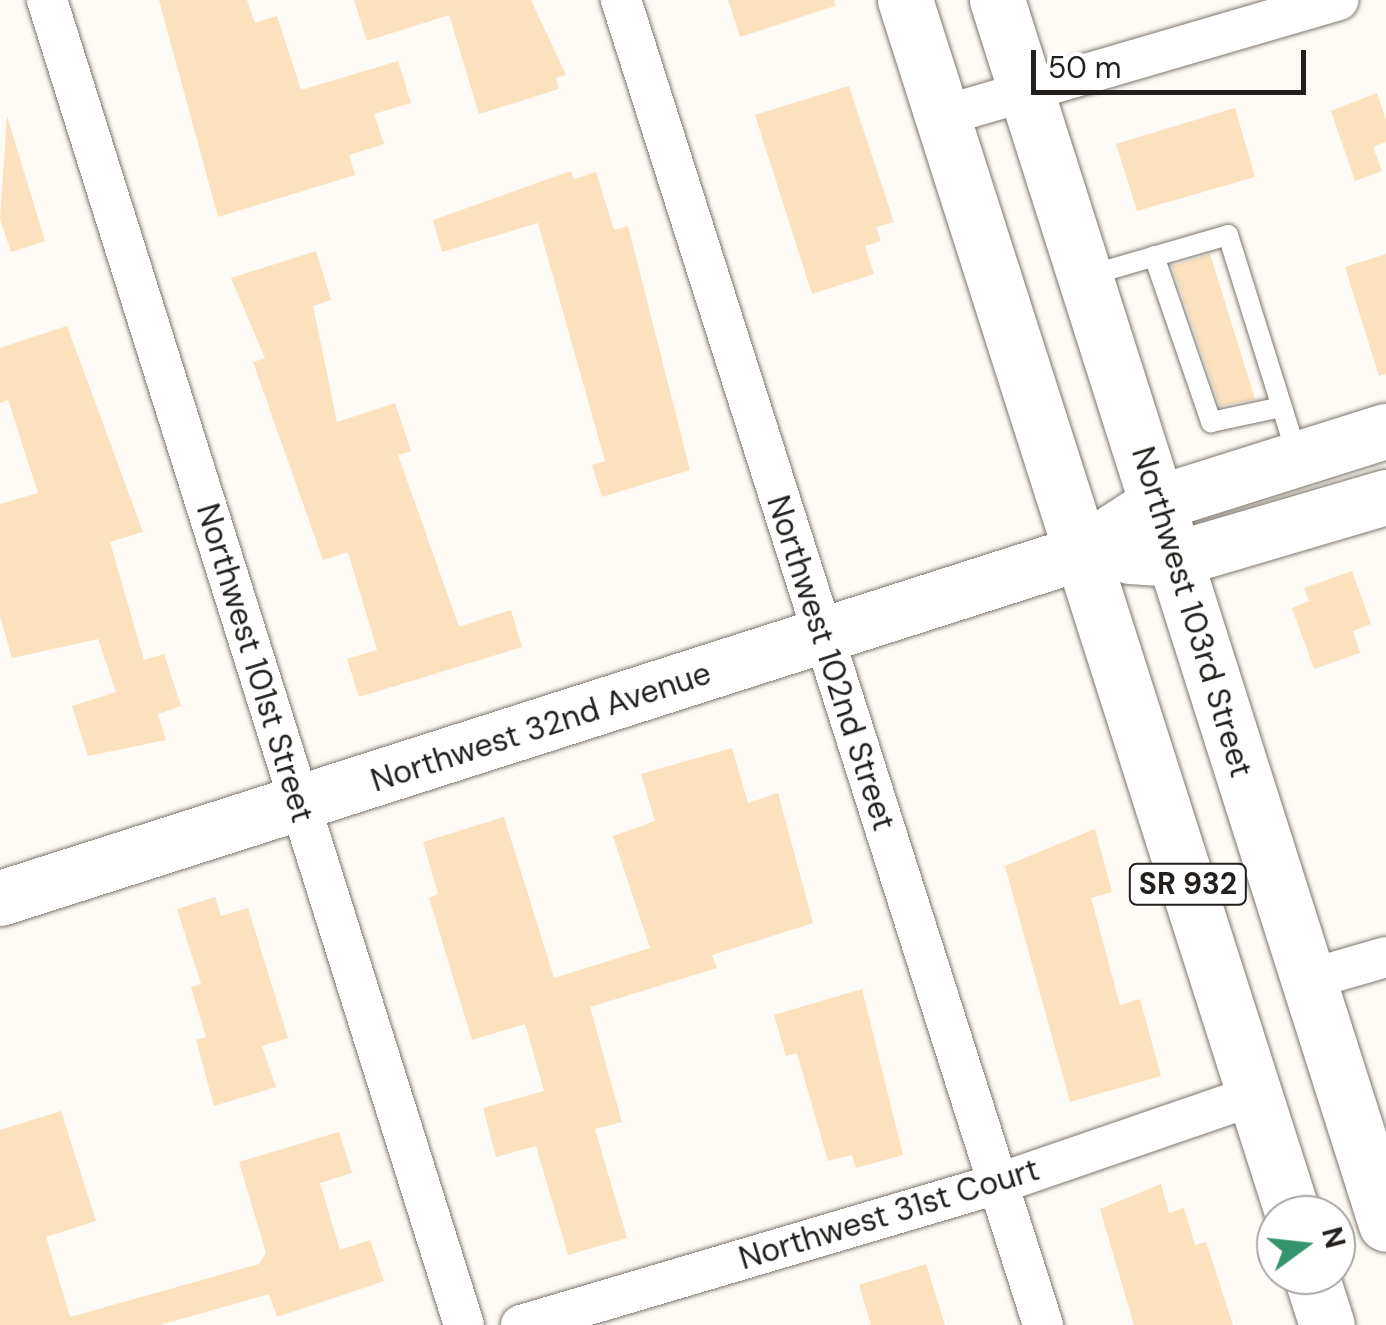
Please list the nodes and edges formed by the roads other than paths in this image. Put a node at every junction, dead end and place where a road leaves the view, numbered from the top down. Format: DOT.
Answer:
graph roads {
  1 [pos="48,0"];
  2 [pos="621,0"];
  3 [pos="905,0"];
  4 [pos="998,0"];
  5 [pos="1338,0"];
  6 [pos="1026,91"];
  7 [pos="942,116"];
  8 [pos="1154,256"];
  9 [pos="1086,276"];
  10 [pos="1281,407"];
  11 [pos="1386,431"];
  12 [pos="1298,459"];
  13 [pos="1386,497"];
  14 [pos="1157,503"];
  15 [pos="1082,552"];
  16 [pos="1175,560"];
  17 [pos="822,635"];
  18 [pos="298,806"];
  19 [pos="0,898"];
  20 [pos="1386,957"];
  21 [pos="1307,980"];
  22 [pos="1255,1095"];
  23 [pos="997,1184"];
  24 [pos="1286,1195"];
  25 [pos="1386,1224"];
  26 [pos="1317,1295"];
  27 [pos="464,1325"];
  28 [pos="521,1325"];
  29 [pos="1042,1325"];
  30 [pos="1327,1325"];
  1 -- 18 [label="street, Northwest 101st Street"];
  2 -- 17 [label="street, Northwest 102nd Street"];
  3 -- 7 [label="main road, SR 932"];
  4 -- 6 [label="main road, Northwest 103rd Street / SR 932"];
  5 -- 6 [label="street"];
  6 -- 7 [label="street"];
  6 -- 9 [label="main road, Northwest 103rd Street / SR 932"];
  7 -- 15 [label="main road, SR 932"];
  8 -- 9 [label="lane"];
  8 -- 10 [label="lane"];
  8 -- 10 [label="lane"];
  9 -- 14 [label="main road, Northwest 103rd Street / SR 932"];
  10 -- 12 [label="lane"];
  11 -- 12 [label="main road, Northwest 32nd Avenue"];
  12 -- 14 [label="main road, Northwest 32nd Avenue"];
  13 -- 16 [label="main road, Northwest 32nd Avenue"];
  14 -- 15 [label="main road, Northwest 32nd Avenue"];
  14 -- 16 [label="main road, Northwest 103rd Street / SR 932"];
  15 -- 16 [label="main road, Northwest 32nd Avenue"];
  15 -- 17 [label="main road, Northwest 32nd Avenue"];
  15 -- 22 [label="main road, SR 932"];
  16 -- 21 [label="main road, Northwest 103rd Street / SR 932"];
  17 -- 18 [label="main road, Northwest 32nd Avenue"];
  17 -- 23 [label="street, Northwest 102nd Street"];
  18 -- 19 [label="main road, Northwest 32nd Avenue"];
  18 -- 27 [label="street, Northwest 101st Street"];
  20 -- 21 [label="street"];
  21 -- 25 [label="main road, Northwest 103rd Street / SR 932"];
  22 -- 23 [label="street, Northwest 31st Court"];
  22 -- 24 [label="main road, SR 932"];
  23 -- 28 [label="street, Northwest 31st Court"];
  23 -- 29 [label="street, Northwest 102nd Street"];
  26 -- 30 [label="main road"];
}
